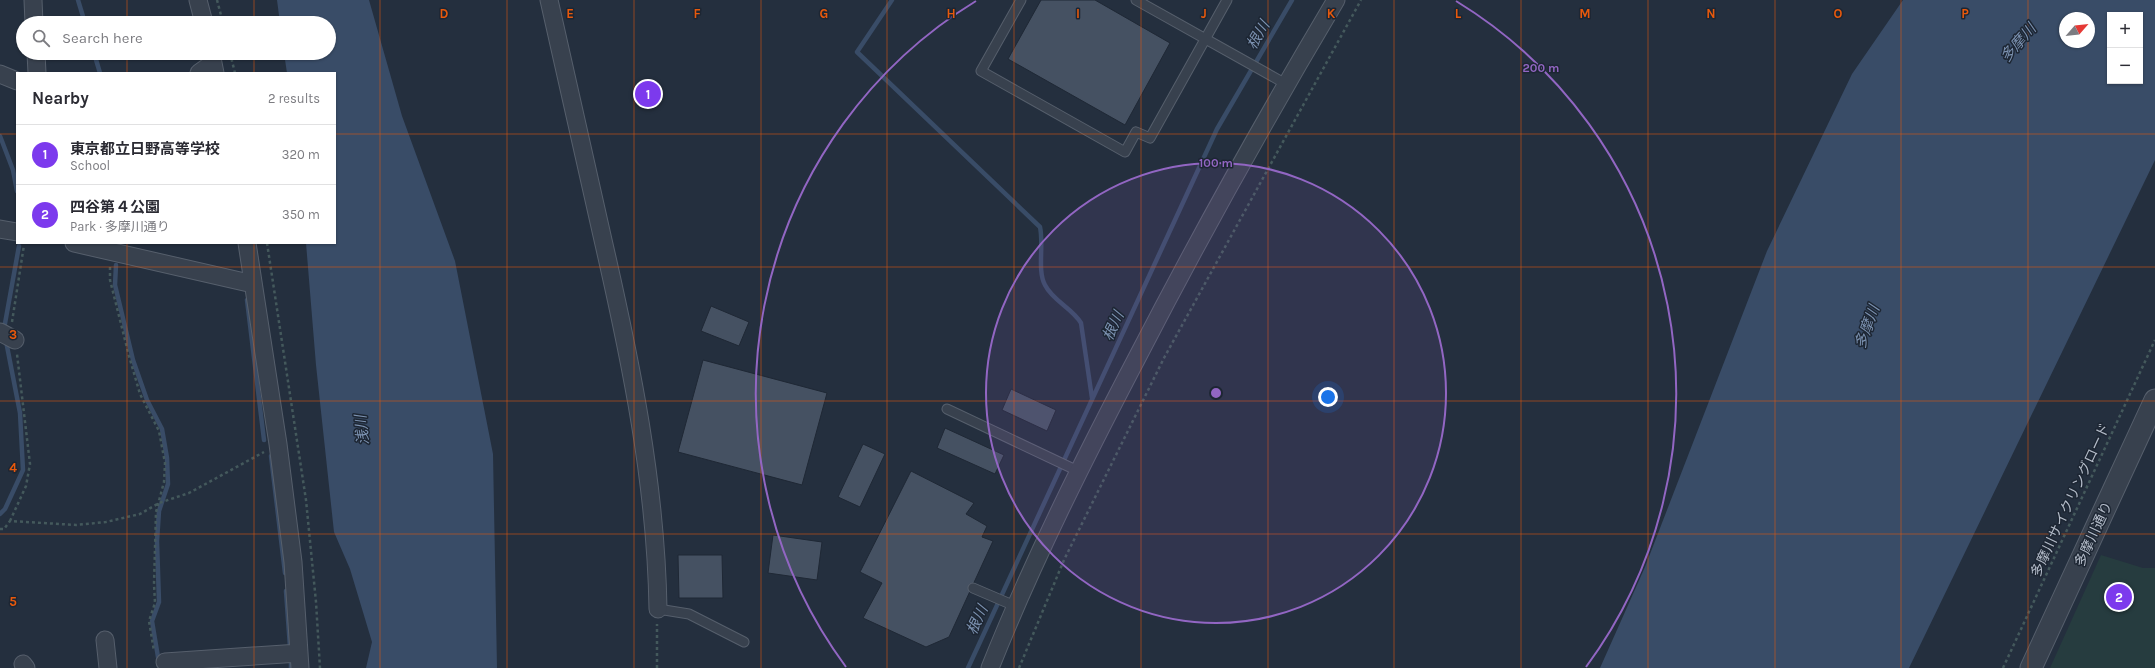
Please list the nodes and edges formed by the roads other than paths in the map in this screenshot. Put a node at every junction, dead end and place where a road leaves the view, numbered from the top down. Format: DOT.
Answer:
graph roads {
  1 [pos="33,0"];
  2 [pos="198,0"];
  3 [pos="549,0"];
  4 [pos="1021,0"];
  5 [pos="1136,0"];
  6 [pos="1227,0"];
  7 [pos="1336,0"];
  8 [pos="34,16"];
  9 [pos="202,16"];
  10 [pos="1205,39"];
  11 [pos="36,60"];
  12 [pos="213,63"];
  13 [pos="37,72"];
  14 [pos="200,72"];
  15 [pos="0,74"];
  16 [pos="16,81"];
  17 [pos="1286,84"];
  18 [pos="0,229"];
  19 [pos="16,232"];
  20 [pos="79,244"];
  21 [pos="247,244"];
  22 [pos="254,284"];
  23 [pos="0,332"];
  24 [pos="15,340"];
  25 [pos="2155,400"];
  26 [pos="947,409"];
  27 [pos="1073,468"];
  28 [pos="973,588"];
  29 [pos="1011,605"];
  30 [pos="658,609"];
  31 [pos="105,640"];
  32 [pos="744,642"];
  33 [pos="160,658"];
  34 [pos="299,661"];
  35 [pos="108,668"];
  36 [pos="990,668"];
  37 [pos="2031,668"];
  1 -- 8 [label="street"];
  2 -- 9 [label="street"];
  3 -- 30 [label="street"];
  4 -- 10 [label="lane"];
  5 -- 10 [label="lane"];
  6 -- 10 [label="lane"];
  7 -- 17 [label="street"];
  10 -- 17 [label="lane"];
  11 -- 13 [label="street"];
  12 -- 14 [label="street"];
  15 -- 16 [label="street"];
  17 -- 27 [label="street"];
  18 -- 19 [label="street"];
  20 -- 22 [label="street"];
  21 -- 22 [label="street"];
  22 -- 34 [label="street"];
  23 -- 24 [label="street"];
  25 -- 37 [label="street, 多摩川通り"];
  26 -- 27 [label="lane"];
  27 -- 29 [label="street"];
  28 -- 29 [label="lane"];
  29 -- 36 [label="street"];
  30 -- 32 [label="lane"];
  31 -- 35 [label="street"];
  33 -- 34 [label="street"];
}
